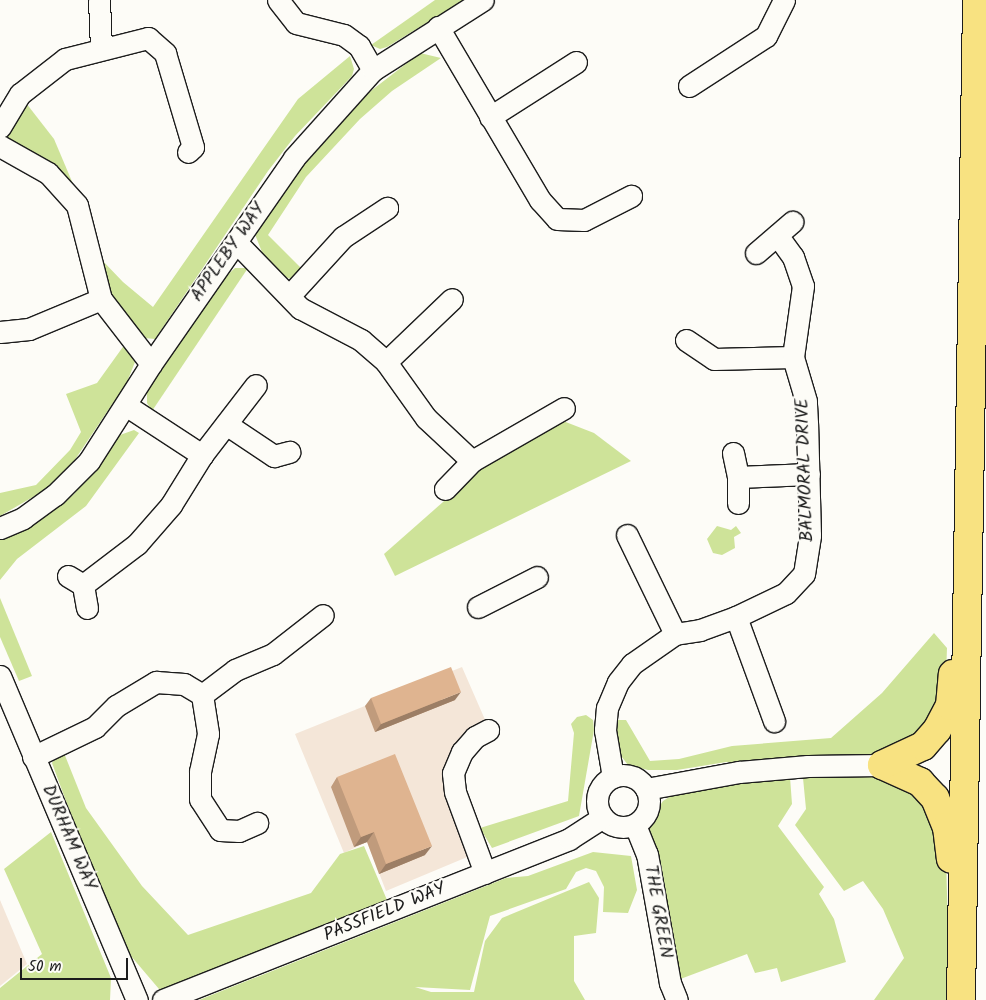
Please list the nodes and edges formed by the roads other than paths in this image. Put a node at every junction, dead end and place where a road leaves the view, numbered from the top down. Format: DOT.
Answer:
graph roads {
  1 [pos="99,0"];
  2 [pos="278,0"];
  3 [pos="483,0"];
  4 [pos="784,0"];
  5 [pos="977,0"];
  6 [pos="438,27"];
  7 [pos="100,48"];
  8 [pos="576,62"];
  9 [pos="374,70"];
  10 [pos="689,86"];
  11 [pos="490,117"];
  12 [pos="0,127"];
  13 [pos="0,146"];
  14 [pos="188,152"];
  15 [pos="631,196"];
  16 [pos="387,208"];
  17 [pos="237,242"];
  18 [pos="756,253"];
  19 [pos="290,296"];
  20 [pos="452,299"];
  21 [pos="101,300"];
  22 [pos="0,332"];
  23 [pos="686,340"];
  24 [pos="793,357"];
  25 [pos="386,362"];
  26 [pos="151,364"];
  27 [pos="256,385"];
  28 [pos="127,406"];
  29 [pos="564,408"];
  30 [pos="226,424"];
  31 [pos="733,453"];
  32 [pos="202,455"];
  33 [pos="279,460"];
  34 [pos="472,461"];
  35 [pos="809,474"];
  36 [pos="738,477"];
  37 [pos="445,490"];
  38 [pos="738,503"];
  39 [pos="0,528"];
  40 [pos="627,535"];
  41 [pos="969,561"];
  42 [pos="537,577"];
  43 [pos="478,607"];
  44 [pos="87,608"];
  45 [pos="323,615"];
  46 [pos="736,617"];
  47 [pos="675,634"];
  48 [pos="0,676"];
  49 [pos="202,695"];
  50 [pos="774,721"];
  51 [pos="488,730"];
  52 [pos="33,756"];
  53 [pos="882,765"];
  54 [pos="613,777"];
  55 [pos="646,789"];
  56 [pos="603,817"];
  57 [pos="257,824"];
  58 [pos="635,825"];
  59 [pos="485,873"];
  60 [pos="137,1000"];
  61 [pos="163,1000"];
  62 [pos="677,1000"];
  63 [pos="961,1000"];
  1 -- 7 [label="street"];
  2 -- 9 [label="street"];
  3 -- 6 [label="street, APPLEBY WAY"];
  4 -- 10 [label="street"];
  5 -- 41 [label="highway"];
  6 -- 9 [label="street, APPLEBY WAY"];
  6 -- 11 [label="street"];
  7 -- 12 [label="street"];
  7 -- 14 [label="street"];
  8 -- 11 [label="street"];
  9 -- 17 [label="street, APPLEBY WAY"];
  11 -- 15 [label="street"];
  13 -- 21 [label="street"];
  16 -- 19 [label="street"];
  17 -- 19 [label="street"];
  17 -- 26 [label="street, APPLEBY WAY"];
  18 -- 24 [label="street, BALMORAL DRIVE"];
  19 -- 25 [label="street"];
  20 -- 25 [label="street"];
  21 -- 22 [label="street"];
  21 -- 26 [label="street"];
  23 -- 24 [label="street"];
  24 -- 35 [label="street, BALMORAL DRIVE"];
  25 -- 34 [label="street"];
  26 -- 28 [label="street, APPLEBY WAY"];
  27 -- 30 [label="street"];
  28 -- 32 [label="street"];
  28 -- 39 [label="street, APPLEBY WAY"];
  29 -- 34 [label="street"];
  30 -- 32 [label="street"];
  30 -- 33 [label="street"];
  31 -- 36 [label="street"];
  32 -- 44 [label="street"];
  34 -- 37 [label="street"];
  35 -- 36 [label="street"];
  35 -- 46 [label="street, BALMORAL DRIVE"];
  36 -- 38 [label="street"];
  40 -- 47 [label="street"];
  41 -- 53 [label="highway"];
  41 -- 63 [label="highway"];
  42 -- 43 [label="street"];
  45 -- 49 [label="street"];
  46 -- 47 [label="street, BALMORAL DRIVE"];
  46 -- 50 [label="street"];
  47 -- 54 [label="street, BALMORAL DRIVE"];
  48 -- 52 [label="street, DURHAM WAY"];
  49 -- 52 [label="street"];
  49 -- 57 [label="street"];
  51 -- 59 [label="street"];
  52 -- 60 [label="street, DURHAM WAY"];
  53 -- 55 [label="street"];
  53 -- 63 [label="highway"];
  54 -- 55 [label="street"];
  54 -- 56 [label="street"];
  55 -- 58 [label="street"];
  56 -- 58 [label="street"];
  56 -- 59 [label="street, PASSFIELD WAY"];
  58 -- 62 [label="street, THE GREEN"];
  59 -- 61 [label="street, PASSFIELD WAY"];
}
